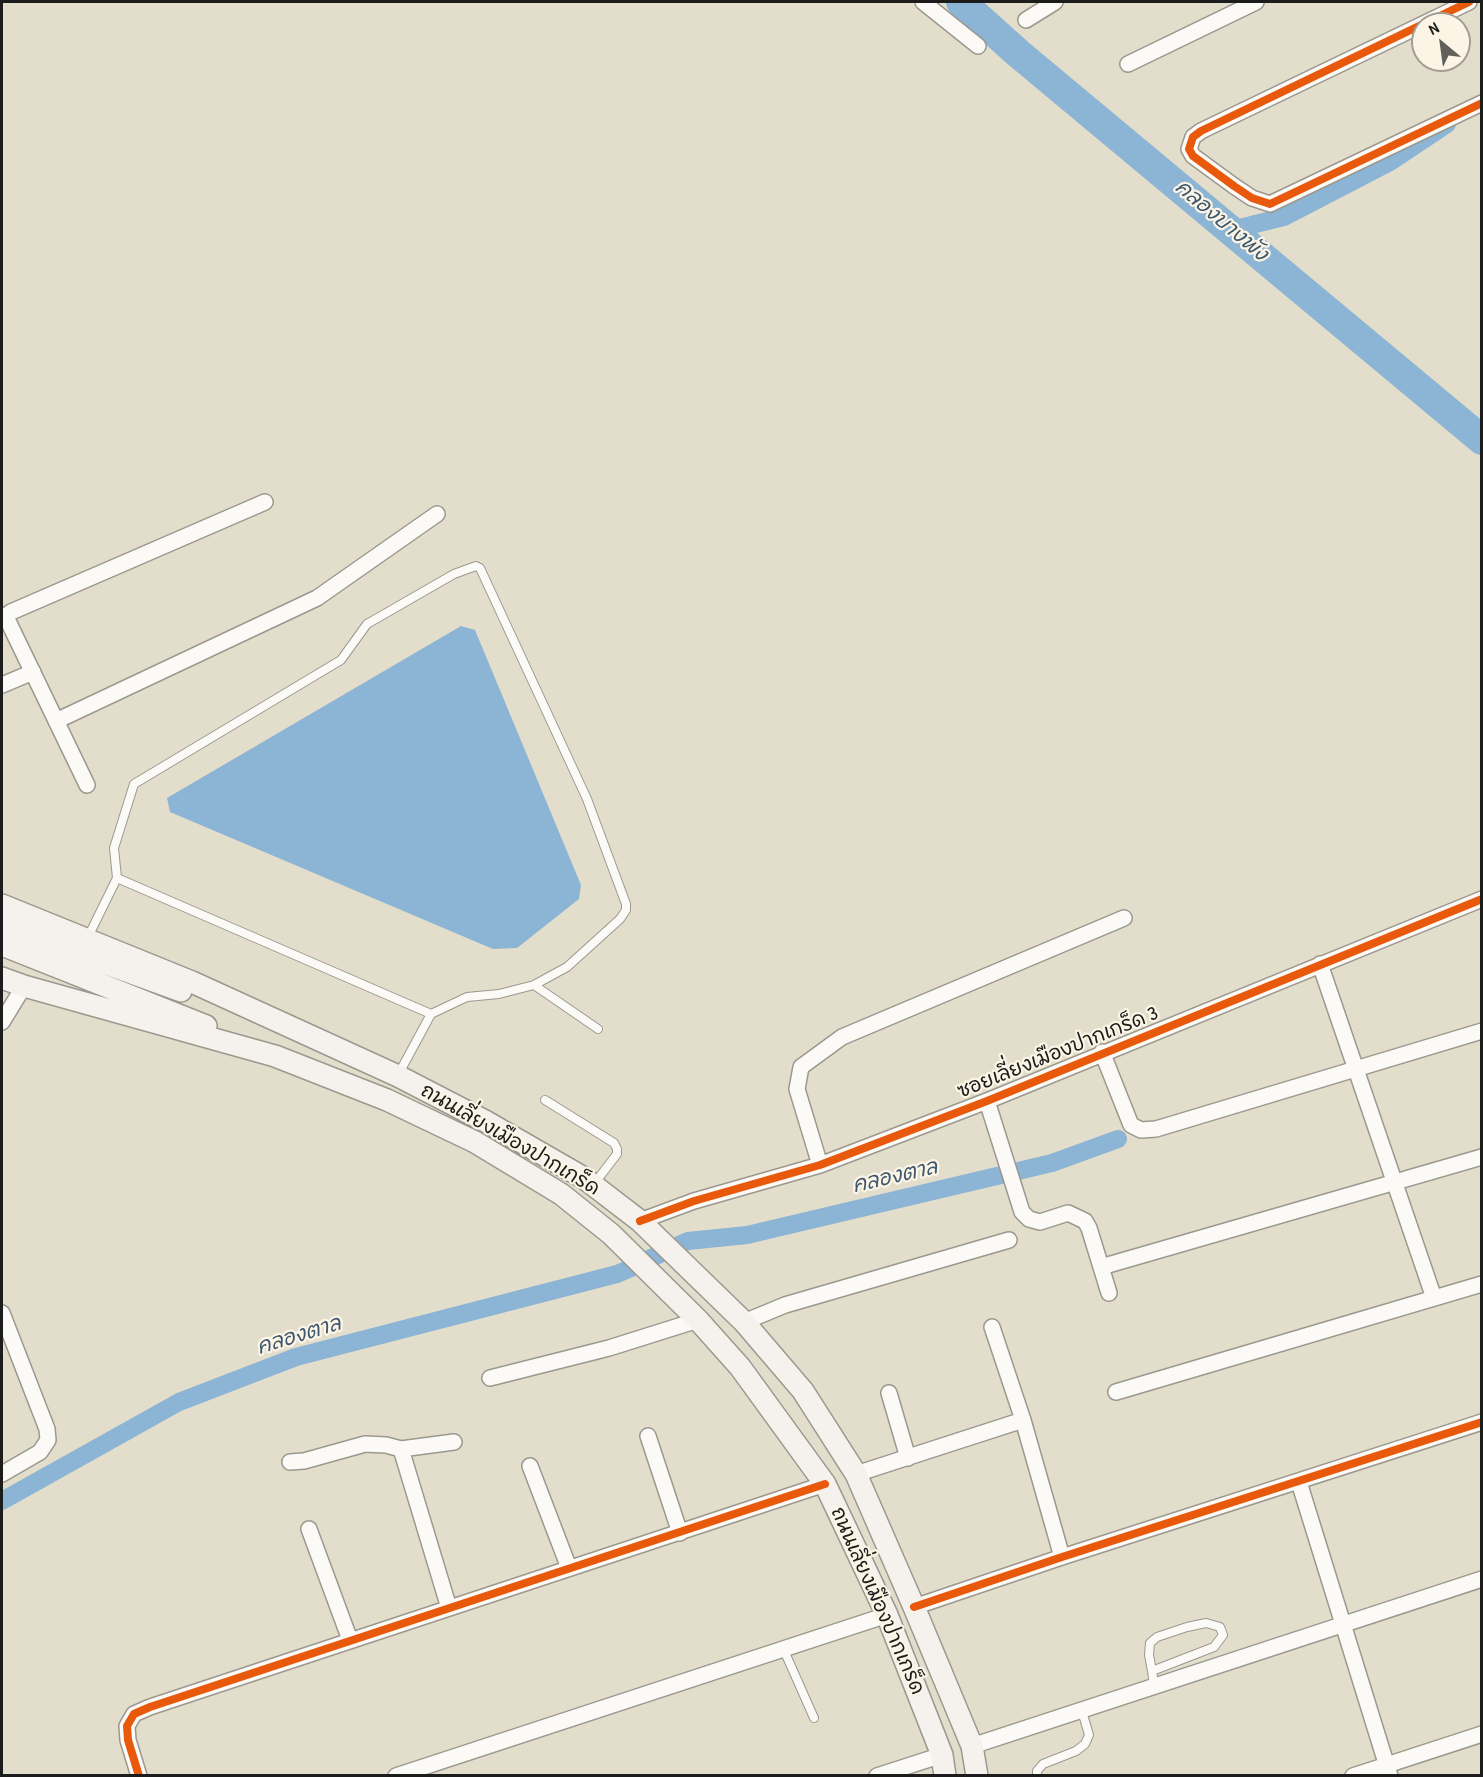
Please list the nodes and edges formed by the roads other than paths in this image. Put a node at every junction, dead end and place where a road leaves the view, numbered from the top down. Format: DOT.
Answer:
graph roads {
  1 [pos="923,2"];
  2 [pos="1055,2"];
  3 [pos="1256,2"];
  4 [pos="1469,2"];
  5 [pos="1026,20"];
  6 [pos="978,45"];
  7 [pos="1128,64"];
  8 [pos="1482,103"];
  9 [pos="265,501"];
  10 [pos="437,514"];
  11 [pos="33,672"];
  12 [pos="2,685"];
  13 [pos="56,721"];
  14 [pos="87,785"];
  15 [pos="117,878"];
  16 [pos="1482,898"];
  17 [pos="2,905"];
  18 [pos="1124,918"];
  19 [pos="2,926"];
  20 [pos="87,939"];
  21 [pos="2,945"];
  22 [pos="1320,964"];
  23 [pos="2,978"];
  24 [pos="534,985"];
  25 [pos="24,986"];
  26 [pos="431,1014"];
  27 [pos="274,1020"];
  28 [pos="2,1022"];
  29 [pos="598,1029"];
  30 [pos="1482,1031"];
  31 [pos="1102,1052"];
  32 [pos="275,1056"];
  33 [pos="1356,1070"];
  34 [pos="398,1076"];
  35 [pos="545,1100"];
  36 [pos="987,1101"];
  37 [pos="1482,1157"];
  38 [pos="820,1165"];
  39 [pos="1395,1182"];
  40 [pos="593,1185"];
  41 [pos="640,1221"];
  42 [pos="1009,1240"];
  43 [pos="1101,1267"];
  44 [pos="1482,1284"];
  45 [pos="1109,1293"];
  46 [pos="1434,1298"];
  47 [pos="2,1313"];
  48 [pos="698,1320"];
  49 [pos="744,1322"];
  50 [pos="992,1326"];
  51 [pos="490,1378"];
  52 [pos="1116,1392"];
  53 [pos="889,1393"];
  54 [pos="1023,1420"];
  55 [pos="1482,1422"];
  56 [pos="648,1436"];
  57 [pos="454,1442"];
  58 [pos="401,1449"];
  59 [pos="908,1458"];
  60 [pos="290,1462"];
  61 [pos="530,1466"];
  62 [pos="2,1474"];
  63 [pos="856,1474"];
  64 [pos="1299,1482"];
  65 [pos="825,1484"];
  66 [pos="309,1529"];
  67 [pos="680,1533"];
  68 [pos="1062,1557"];
  69 [pos="569,1568"];
  70 [pos="1482,1579"];
  71 [pos="915,1607"];
  72 [pos="449,1608"];
  73 [pos="887,1615"];
  74 [pos="1342,1624"];
  75 [pos="350,1641"];
  76 [pos="783,1648"];
  77 [pos="1153,1678"];
  78 [pos="1082,1711"];
  79 [pos="814,1718"];
  80 [pos="1482,1734"];
  81 [pos="972,1746"];
  82 [pos="943,1765"];
  83 [pos="1389,1770"];
  84 [pos="139,1776"];
  85 [pos="396,1776"];
  86 [pos="877,1776"];
  87 [pos="977,1776"];
  88 [pos="1037,1776"];
  89 [pos="1353,1776"];
  1 -- 6 [label="street"];
  2 -- 5 [label="street"];
  3 -- 7 [label="street"];
  4 -- 8 [label="street"];
  9 -- 11 [label="street"];
  10 -- 13 [label="street"];
  11 -- 12 [label="street"];
  11 -- 13 [label="street"];
  13 -- 14 [label="street"];
  15 -- 20 [label="lane"];
  15 -- 24 [label="lane"];
  15 -- 26 [label="lane"];
  16 -- 22 [label="street, ซอยเลี่ยงเมืองปากเกร็ด 3"];
  17 -- 20 [label="main road, ถนนเลี่ยงเมืองปากเกร็ด"];
  18 -- 38 [label="street"];
  19 -- 27 [label="main road"];
  20 -- 27 [label="main road, ถนนเลี่ยงเมืองปากเกร็ด"];
  21 -- 32 [label="main road"];
  22 -- 31 [label="street, ซอยเลี่ยงเมืองปากเกร็ด 3"];
  22 -- 33 [label="street"];
  23 -- 25 [label="main road, ถนนเลี่ยงเมืองปากเกร็ด"];
  24 -- 26 [label="lane"];
  24 -- 29 [label="lane"];
  25 -- 28 [label="street"];
  25 -- 32 [label="main road, ถนนเลี่ยงเมืองปากเกร็ด"];
  26 -- 34 [label="lane"];
  27 -- 34 [label="main road, ถนนเลี่ยงเมืองปากเกร็ด"];
  30 -- 33 [label="street"];
  31 -- 33 [label="street"];
  31 -- 36 [label="street, ซอยเลี่ยงเมืองปากเกร็ด 3"];
  32 -- 48 [label="main road, ถนนเลี่ยงเมืองปากเกร็ด"];
  33 -- 39 [label="street"];
  34 -- 40 [label="main road, ถนนเลี่ยงเมืองปากเกร็ด"];
  35 -- 40 [label="lane"];
  36 -- 38 [label="street, ซอยเลี่ยงเมืองปากเกร็ด 3"];
  36 -- 43 [label="street"];
  37 -- 39 [label="street"];
  38 -- 41 [label="street, ซอยเลี่ยงเมืองปากเกร็ด 3"];
  39 -- 43 [label="street"];
  39 -- 46 [label="street"];
  40 -- 41 [label="main road, ถนนเลี่ยงเมืองปากเกร็ด"];
  41 -- 49 [label="main road, ถนนเลี่ยงเมืองปากเกร็ด"];
  42 -- 49 [label="street"];
  43 -- 45 [label="street"];
  44 -- 46 [label="street"];
  46 -- 52 [label="street"];
  47 -- 62 [label="street"];
  48 -- 51 [label="street"];
  48 -- 65 [label="main road, ถนนเลี่ยงเมืองปากเกร็ด"];
  49 -- 63 [label="main road, ถนนเลี่ยงเมืองปากเกร็ด"];
  50 -- 54 [label="street"];
  53 -- 59 [label="street"];
  54 -- 59 [label="street"];
  54 -- 68 [label="street"];
  55 -- 64 [label="street"];
  56 -- 67 [label="street"];
  57 -- 58 [label="street"];
  58 -- 60 [label="street"];
  58 -- 72 [label="street"];
  59 -- 63 [label="street"];
  61 -- 69 [label="street"];
  63 -- 71 [label="main road, ถนนเลี่ยงเมืองปากเกร็ด"];
  64 -- 68 [label="street"];
  64 -- 74 [label="street"];
  65 -- 67 [label="street"];
  65 -- 73 [label="main road, ถนนเลี่ยงเมืองปากเกร็ด"];
  66 -- 75 [label="street"];
  67 -- 69 [label="street"];
  68 -- 71 [label="street"];
  69 -- 72 [label="street"];
  70 -- 74 [label="street"];
  71 -- 81 [label="main road, ถนนเลี่ยงเมืองปากเกร็ด"];
  72 -- 75 [label="street"];
  73 -- 76 [label="street"];
  73 -- 82 [label="main road, ถนนเลี่ยงเมืองปากเกร็ด"];
  74 -- 77 [label="street"];
  74 -- 83 [label="street"];
  75 -- 84 [label="street"];
  76 -- 79 [label="lane"];
  76 -- 85 [label="street"];
  77 -- 77 [label="lane"];
  77 -- 78 [label="street"];
  78 -- 81 [label="street"];
  78 -- 88 [label="lane"];
  80 -- 83 [label="street"];
  81 -- 87 [label="main road, ถนนเลี่ยงเมืองปากเกร็ด"];
  82 -- 86 [label="street"];
  83 -- 89 [label="street"];
}
